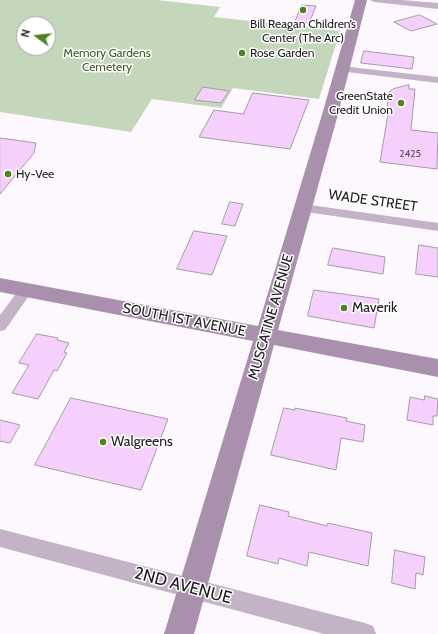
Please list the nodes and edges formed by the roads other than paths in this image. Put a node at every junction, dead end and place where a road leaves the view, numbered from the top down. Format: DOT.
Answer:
graph roads {
  1 [pos="361,0"];
  2 [pos="374,0"];
  3 [pos="438,6"];
  4 [pos="342,69"];
  5 [pos="438,80"];
  6 [pos="303,208"];
  7 [pos="438,227"];
  8 [pos="0,285"];
  9 [pos="26,290"];
  10 [pos="0,326"];
  11 [pos="265,336"];
  12 [pos="438,368"];
  13 [pos="0,538"];
  14 [pos="193,588"];
  15 [pos="179,634"];
  16 [pos="365,634"];
  1 -- 4 [label="main road, MUSCATINE AVENUE"];
  2 -- 3 [label="street"];
  4 -- 5 [label="street"];
  4 -- 6 [label="main road, MUSCATINE AVENUE"];
  6 -- 7 [label="street, WADE STREET"];
  6 -- 11 [label="main road, MUSCATINE AVENUE"];
  8 -- 9 [label="main road, SOUTH 1ST AVENUE"];
  9 -- 10 [label="street"];
  9 -- 11 [label="main road, SOUTH 1ST AVENUE"];
  11 -- 12 [label="main road, SOUTH 1ST AVENUE"];
  11 -- 14 [label="main road, MUSCATINE AVENUE"];
  13 -- 14 [label="street, 2ND AVENUE"];
  14 -- 15 [label="main road, MUSCATINE AVENUE"];
  14 -- 16 [label="street, 2ND AVENUE"];
}
